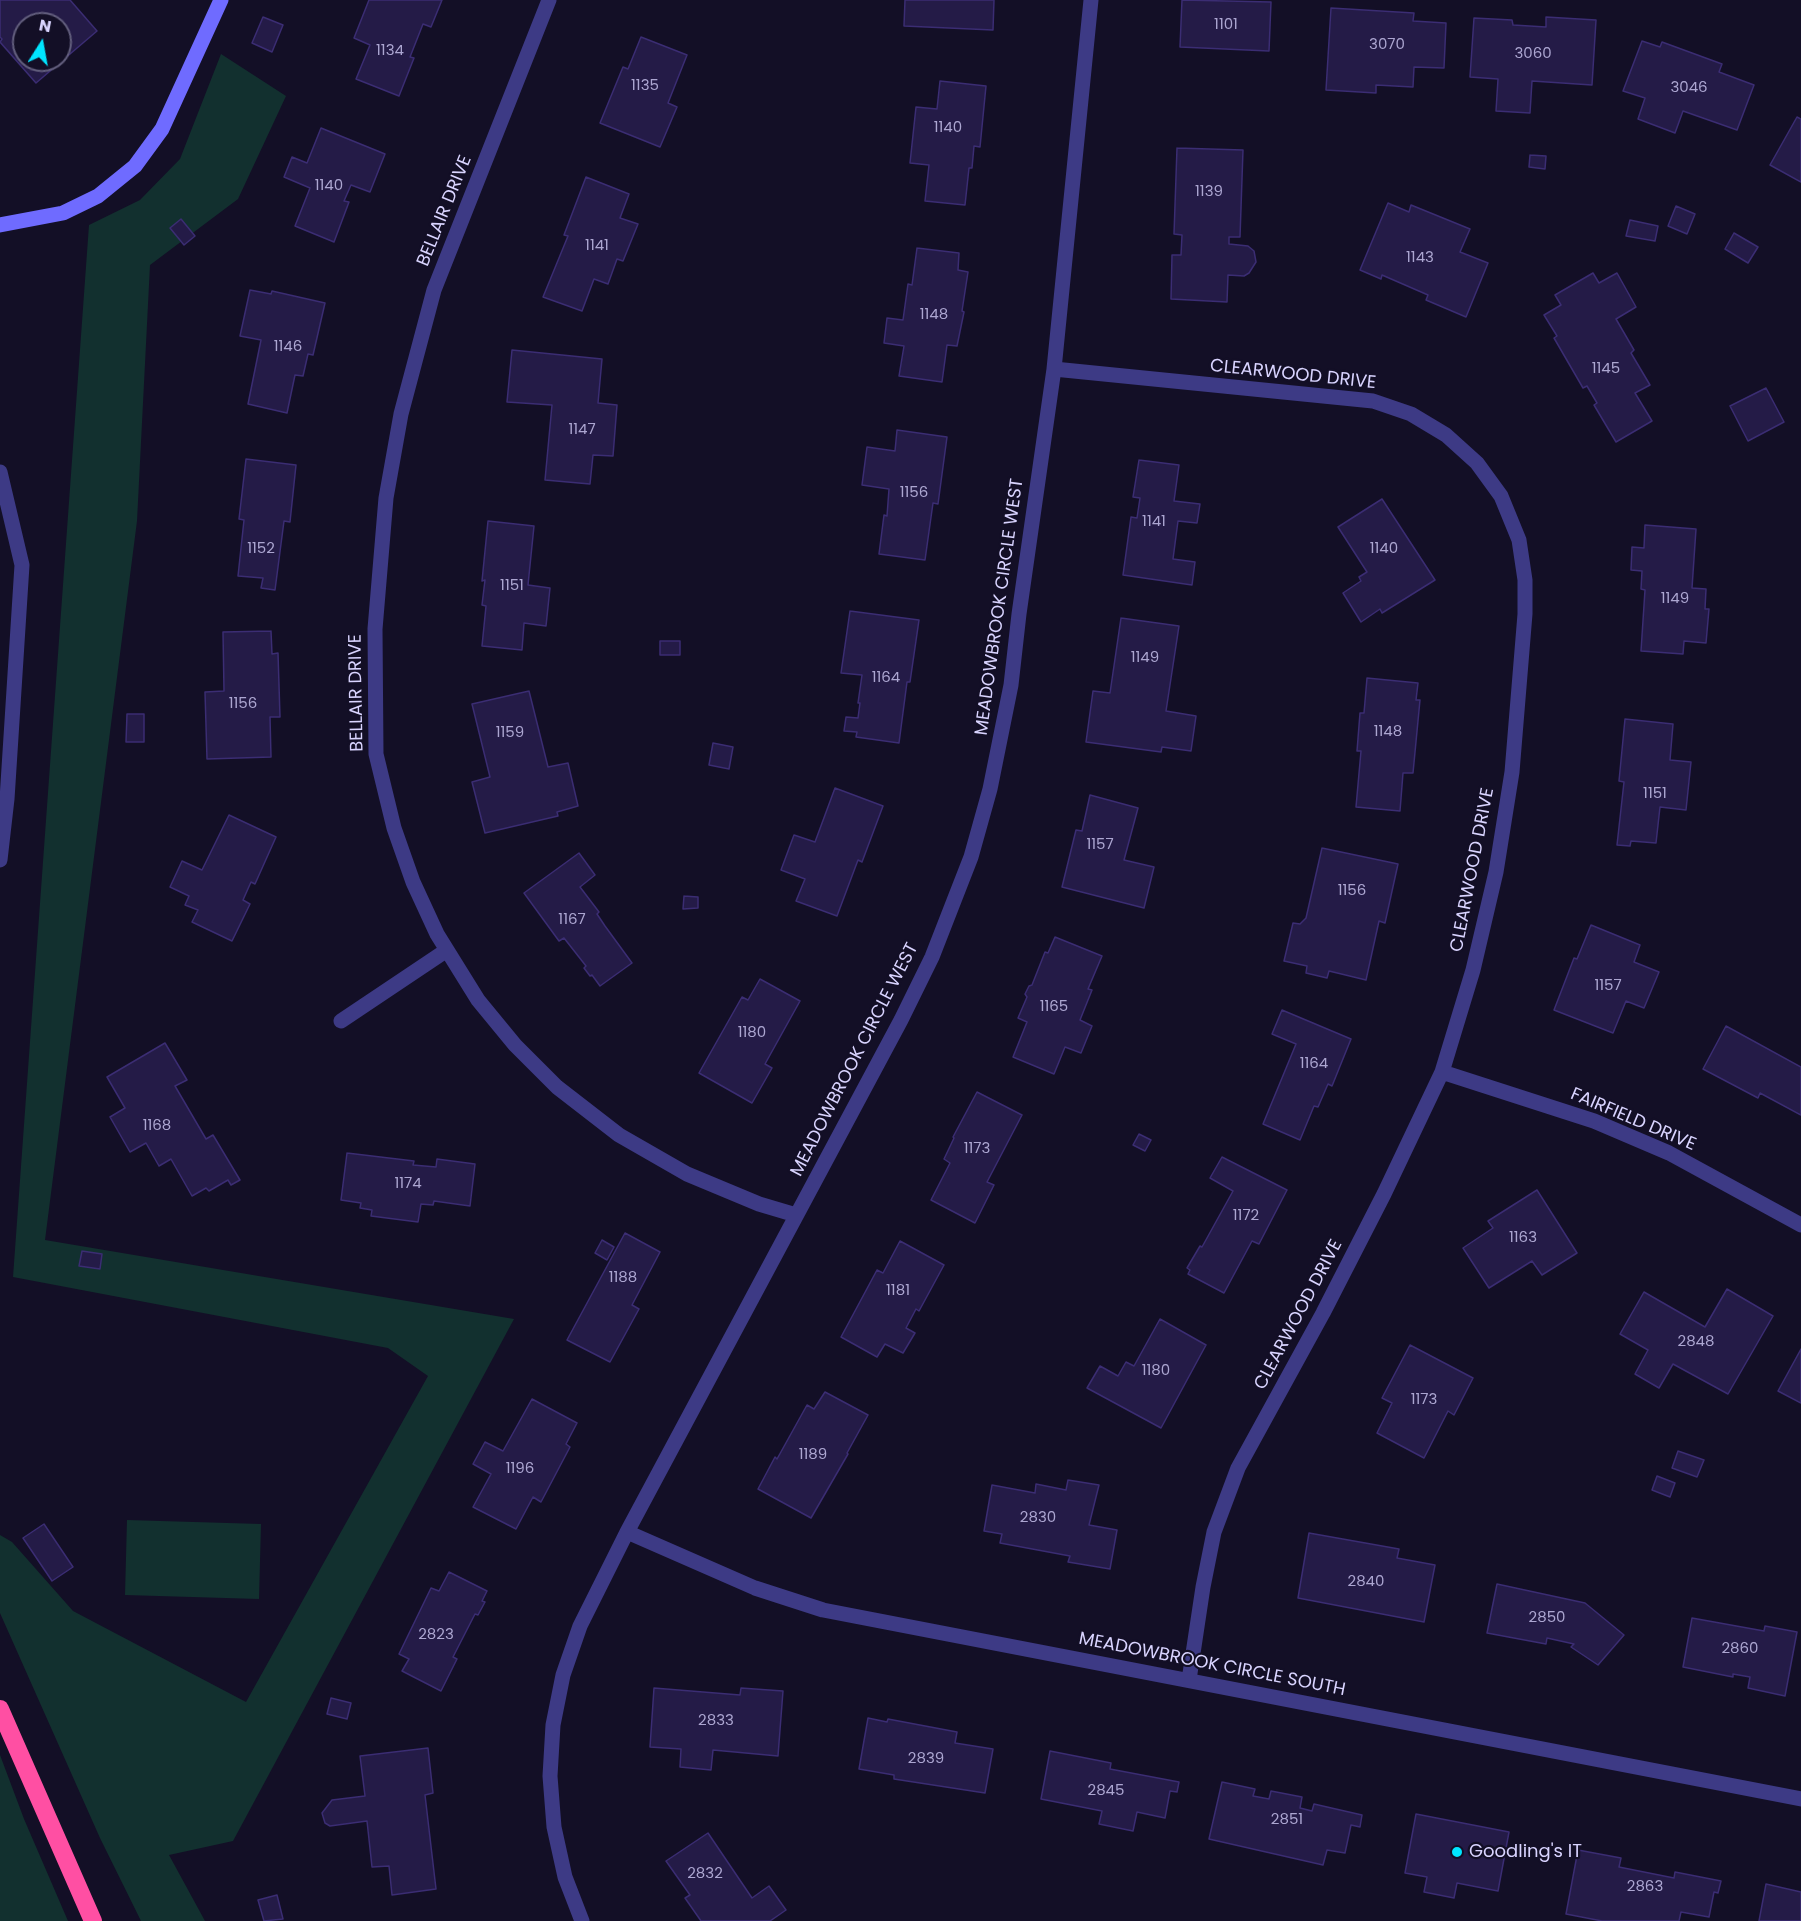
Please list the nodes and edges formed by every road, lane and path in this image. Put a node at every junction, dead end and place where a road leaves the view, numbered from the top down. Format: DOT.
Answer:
graph roads {
  1 [pos="221,0"];
  2 [pos="549,0"];
  3 [pos="1091,0"];
  4 [pos="5,225"];
  5 [pos="1054,369"];
  6 [pos="0,472"];
  7 [pos="0,860"];
  8 [pos="447,950"];
  9 [pos="341,1021"];
  10 [pos="1442,1072"];
  11 [pos="796,1215"];
  12 [pos="1801,1225"];
  13 [pos="627,1532"];
  14 [pos="1189,1680"];
  15 [pos="0,1709"];
  16 [pos="1801,1799"];
  17 [pos="93,1921"];
  18 [pos="582,1921"];
  1 -- 4 [label="street"];
  2 -- 8 [label="street, BELLAIR DRIVE"];
  3 -- 5 [label="street, MEADOWBROOK CIRCLE WEST"];
  5 -- 10 [label="street, CLEARWOOD DRIVE"];
  5 -- 11 [label="street, MEADOWBROOK CIRCLE WEST"];
  6 -- 7 [label="street"];
  8 -- 9 [label="street"];
  8 -- 11 [label="street, BELLAIR DRIVE"];
  10 -- 12 [label="street, FAIRFIELD DRIVE"];
  10 -- 14 [label="street, CLEARWOOD DRIVE"];
  11 -- 13 [label="street, MEADOWBROOK CIRCLE WEST"];
  13 -- 14 [label="street, MEADOWBROOK CIRCLE SOUTH"];
  13 -- 18 [label="street, MEADOWBROOK CIRCLE WEST"];
  14 -- 16 [label="street, MEADOWBROOK CIRCLE SOUTH"];
  15 -- 17 [label="highway"];
}
